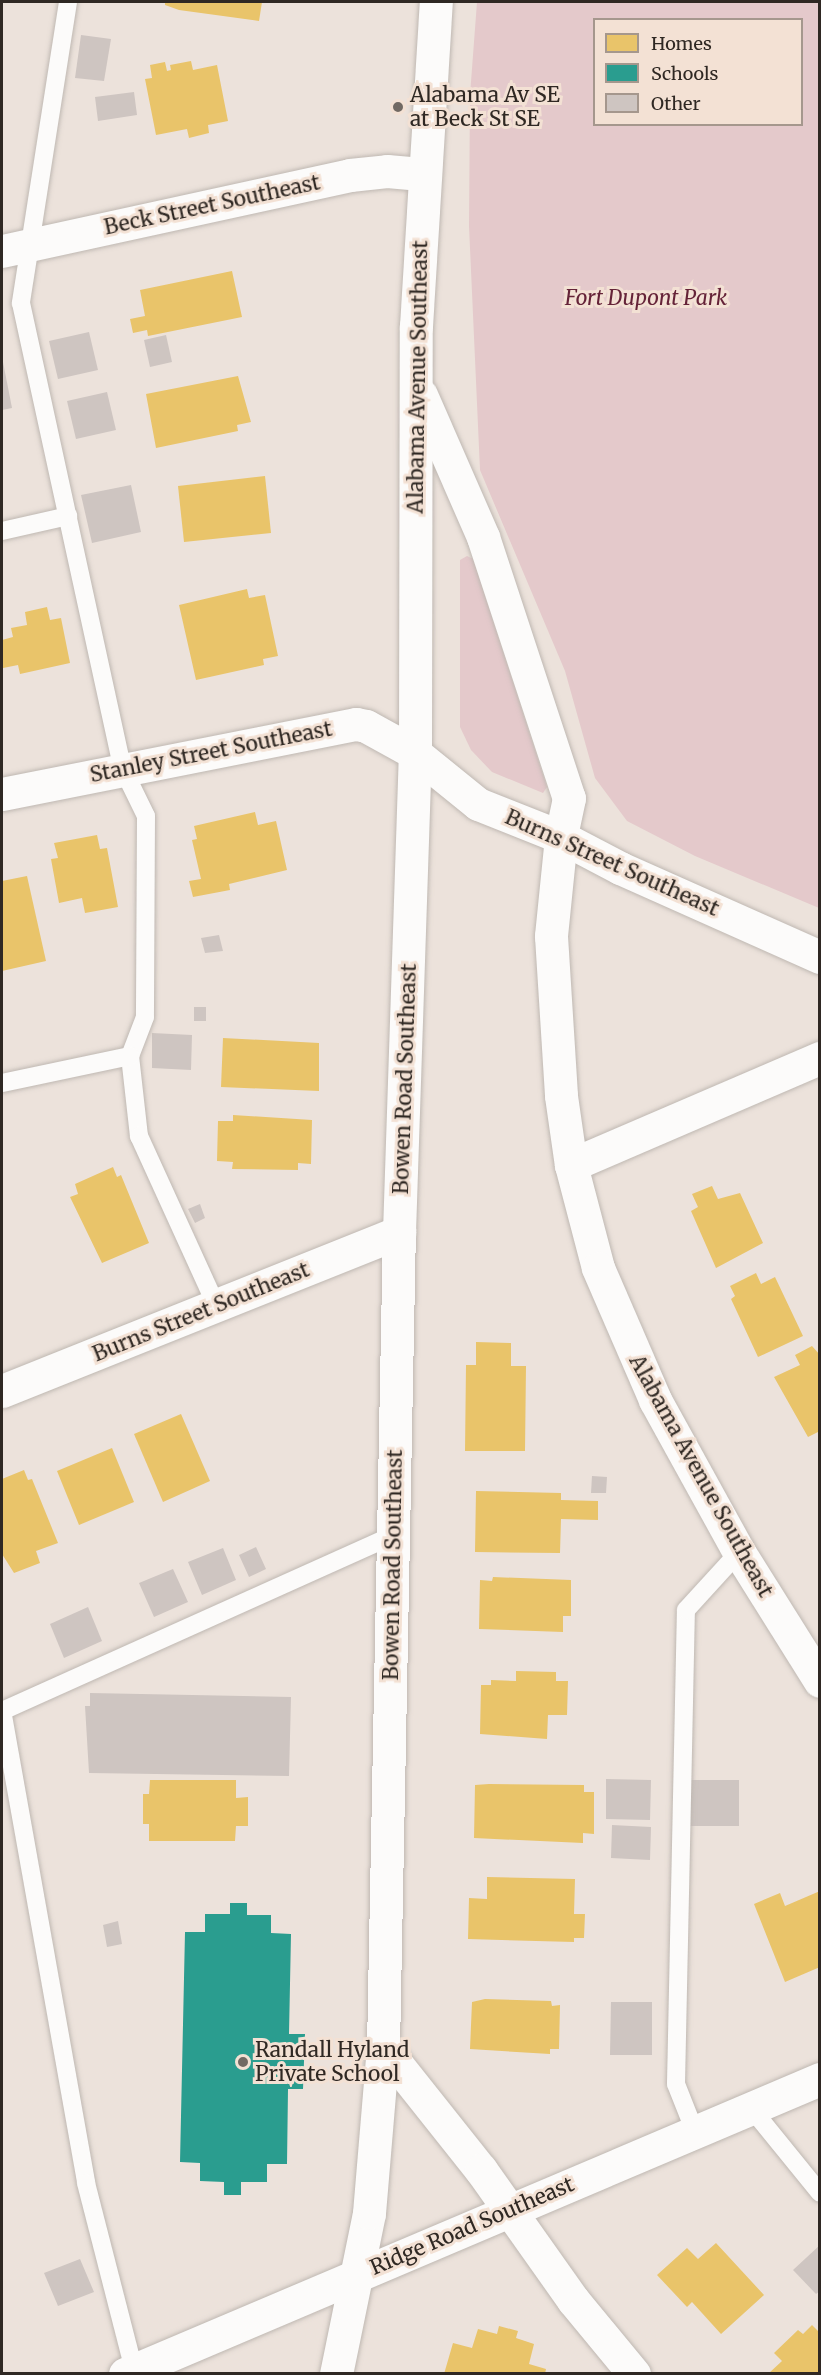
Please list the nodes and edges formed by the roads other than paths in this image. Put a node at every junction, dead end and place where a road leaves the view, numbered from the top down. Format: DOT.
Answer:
graph roads {
  1 [pos="68,2"];
  2 [pos="436,2"];
  3 [pos="424,174"];
  4 [pos="17,248"];
  5 [pos="416,385"];
  6 [pos="68,516"];
  7 [pos="2,531"];
  8 [pos="415,753"];
  9 [pos="123,769"];
  10 [pos="2,794"];
  11 [pos="561,837"];
  12 [pos="819,957"];
  13 [pos="130,1056"];
  14 [pos="819,1058"];
  15 [pos="2,1083"];
  16 [pos="571,1165"];
  17 [pos="399,1232"];
  18 [pos="216,1305"];
  19 [pos="2,1391"];
  20 [pos="393,1535"];
  21 [pos="740,1552"];
  22 [pos="819,1681"];
  23 [pos="2,1711"];
  24 [pos="383,2047"];
  25 [pos="819,2079"];
  26 [pos="751,2108"];
  27 [pos="694,2132"];
  28 [pos="819,2193"];
  29 [pos="507,2211"];
  30 [pos="357,2274"];
  31 [pos="130,2372"];
  32 [pos="336,2373"];
  33 [pos="634,2373"];
  1 -- 4 [label="lane"];
  2 -- 3 [label="street, Alabama Avenue Southeast"];
  3 -- 4 [label="street, Beck Street Southeast"];
  3 -- 5 [label="street, Alabama Avenue Southeast"];
  4 -- 6 [label="lane"];
  5 -- 8 [label="street, Alabama Avenue Southeast"];
  5 -- 11 [label="street, Alabama Avenue Southeast"];
  6 -- 7 [label="lane"];
  6 -- 9 [label="lane"];
  8 -- 9 [label="street, Stanley Street Southeast"];
  8 -- 11 [label="street, Burns Street Southeast"];
  8 -- 17 [label="street, Bowen Road Southeast"];
  9 -- 10 [label="street, Stanley Street Southeast"];
  9 -- 13 [label="lane"];
  11 -- 12 [label="street, Burns Street Southeast"];
  11 -- 16 [label="street, Alabama Avenue Southeast"];
  13 -- 15 [label="lane"];
  13 -- 18 [label="lane"];
  14 -- 16 [label="street"];
  16 -- 21 [label="street, Alabama Avenue Southeast"];
  17 -- 18 [label="street, Burns Street Southeast"];
  17 -- 20 [label="street, Bowen Road Southeast"];
  18 -- 19 [label="street, Burns Street Southeast"];
  20 -- 23 [label="lane"];
  20 -- 24 [label="street, Bowen Road Southeast"];
  21 -- 22 [label="street, Alabama Avenue Southeast"];
  21 -- 27 [label="lane"];
  23 -- 31 [label="lane"];
  24 -- 29 [label="street"];
  24 -- 30 [label="street, Bowen Road Southeast"];
  25 -- 26 [label="street, Ridge Road Southeast"];
  26 -- 27 [label="street, Ridge Road Southeast"];
  26 -- 28 [label="lane"];
  27 -- 29 [label="street, Ridge Road Southeast"];
  29 -- 30 [label="street, Ridge Road Southeast"];
  29 -- 33 [label="street"];
  30 -- 31 [label="street, Ridge Road Southeast"];
  30 -- 32 [label="street, Bowen Road Southeast"];
}
